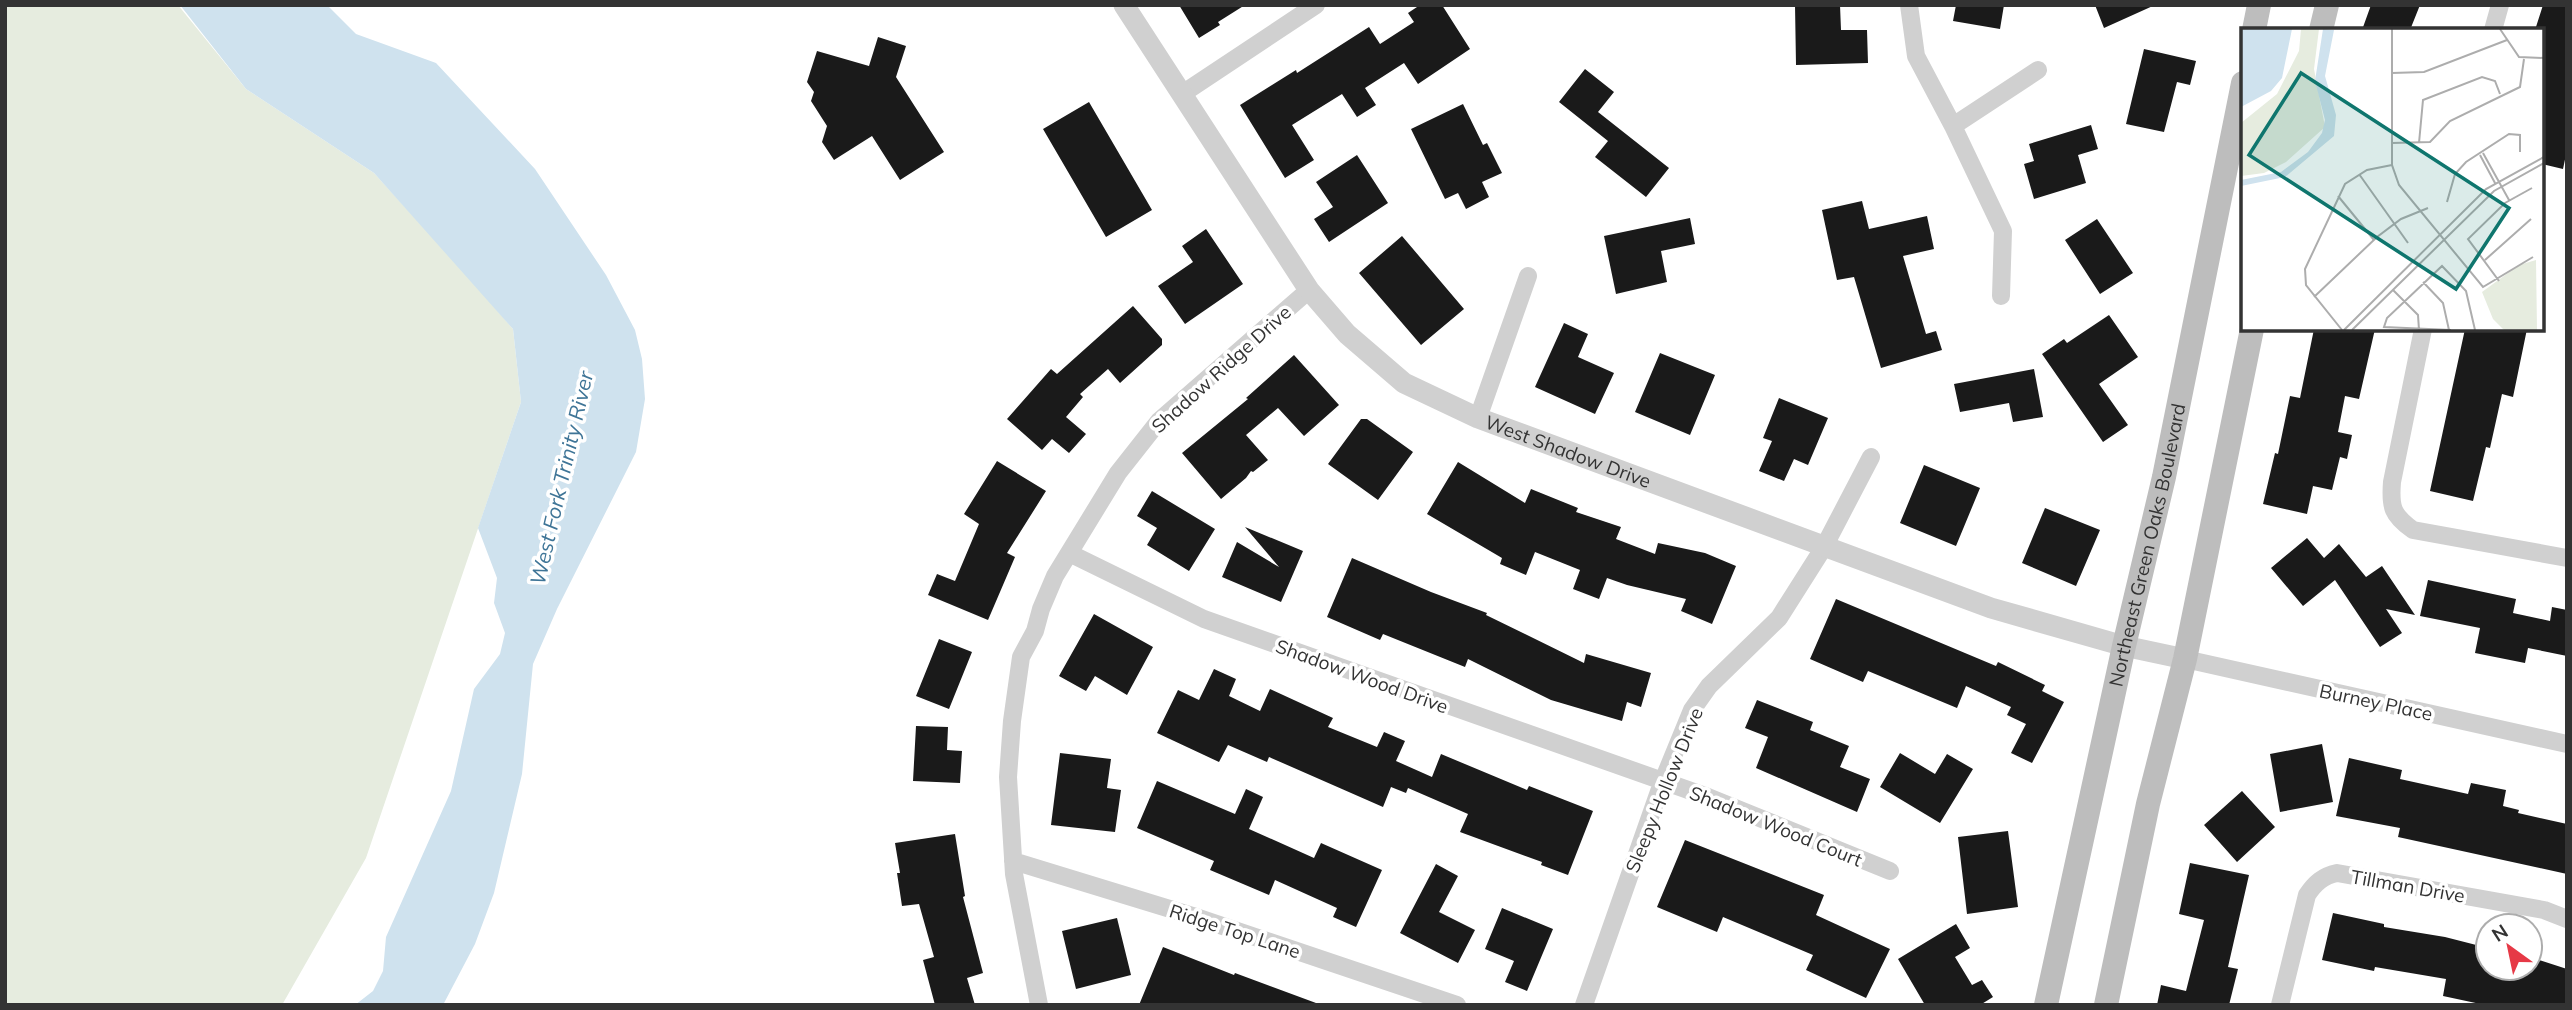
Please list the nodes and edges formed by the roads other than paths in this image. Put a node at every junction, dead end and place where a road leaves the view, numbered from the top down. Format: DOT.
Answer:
graph roads {
  1 [pos="1124,5"];
  2 [pos="1316,5"];
  3 [pos="1909,5"];
  4 [pos="2259,5"];
  5 [pos="2327,5"];
  6 [pos="2500,5"];
  7 [pos="2254,28"];
  8 [pos="2321,28"];
  9 [pos="2494,28"];
  10 [pos="2038,70"];
  11 [pos="2241,93"];
  12 [pos="1182,94"];
  13 [pos="1953,126"];
  14 [pos="1528,276"];
  15 [pos="1309,289"];
  16 [pos="2001,296"];
  17 [pos="2252,331"];
  18 [pos="2423,331"];
  19 [pos="1478,418"];
  20 [pos="1871,457"];
  21 [pos="1824,547"];
  22 [pos="1069,553"];
  23 [pos="2567,558"];
  24 [pos="2124,646"];
  25 [pos="2185,659"];
  26 [pos="2567,744"];
  27 [pos="1662,783"];
  28 [pos="1013,861"];
  29 [pos="1890,872"];
  30 [pos="2567,919"];
  31 [pos="1039,1005"];
  32 [pos="1457,1005"];
  33 [pos="1584,1005"];
  34 [pos="2046,1005"];
  35 [pos="2106,1005"];
  36 [pos="2280,1005"];
  1 -- 12 [label="street, West Shadow Drive"];
  2 -- 12 [label="street"];
  3 -- 13 [label="street"];
  4 -- 7 [label="main road"];
  5 -- 8 [label="main road"];
  6 -- 9 [label="street"];
  10 -- 13 [label="street"];
  11 -- 24 [label="main road, Northeast Green Oaks Boulevard"];
  12 -- 15 [label="street, West Shadow Drive"];
  13 -- 16 [label="street"];
  14 -- 19 [label="street"];
  15 -- 19 [label="street, West Shadow Drive"];
  15 -- 22 [label="street, Shadow Ridge Drive"];
  17 -- 25 [label="main road"];
  18 -- 23 [label="street"];
  19 -- 21 [label="street, West Shadow Drive"];
  20 -- 21 [label="street, Sleepy Hollow Drive"];
  21 -- 24 [label="street, West Shadow Drive"];
  21 -- 27 [label="street, Sleepy Hollow Drive"];
  22 -- 27 [label="street, Shadow Wood Drive"];
  22 -- 28 [label="street, Shadow Ridge Drive"];
  24 -- 25 [label="street, West Shadow Drive"];
  24 -- 34 [label="main road, Northeast Green Oaks Boulevard"];
  25 -- 26 [label="street, Burney Place"];
  25 -- 35 [label="main road"];
  27 -- 29 [label="street, Shadow Wood Court"];
  27 -- 33 [label="street, Sleepy Hollow Drive"];
  28 -- 31 [label="street, Shadow Ridge Drive"];
  28 -- 32 [label="street, Ridge Top Lane"];
  30 -- 36 [label="street, Tillman Drive"];
}
